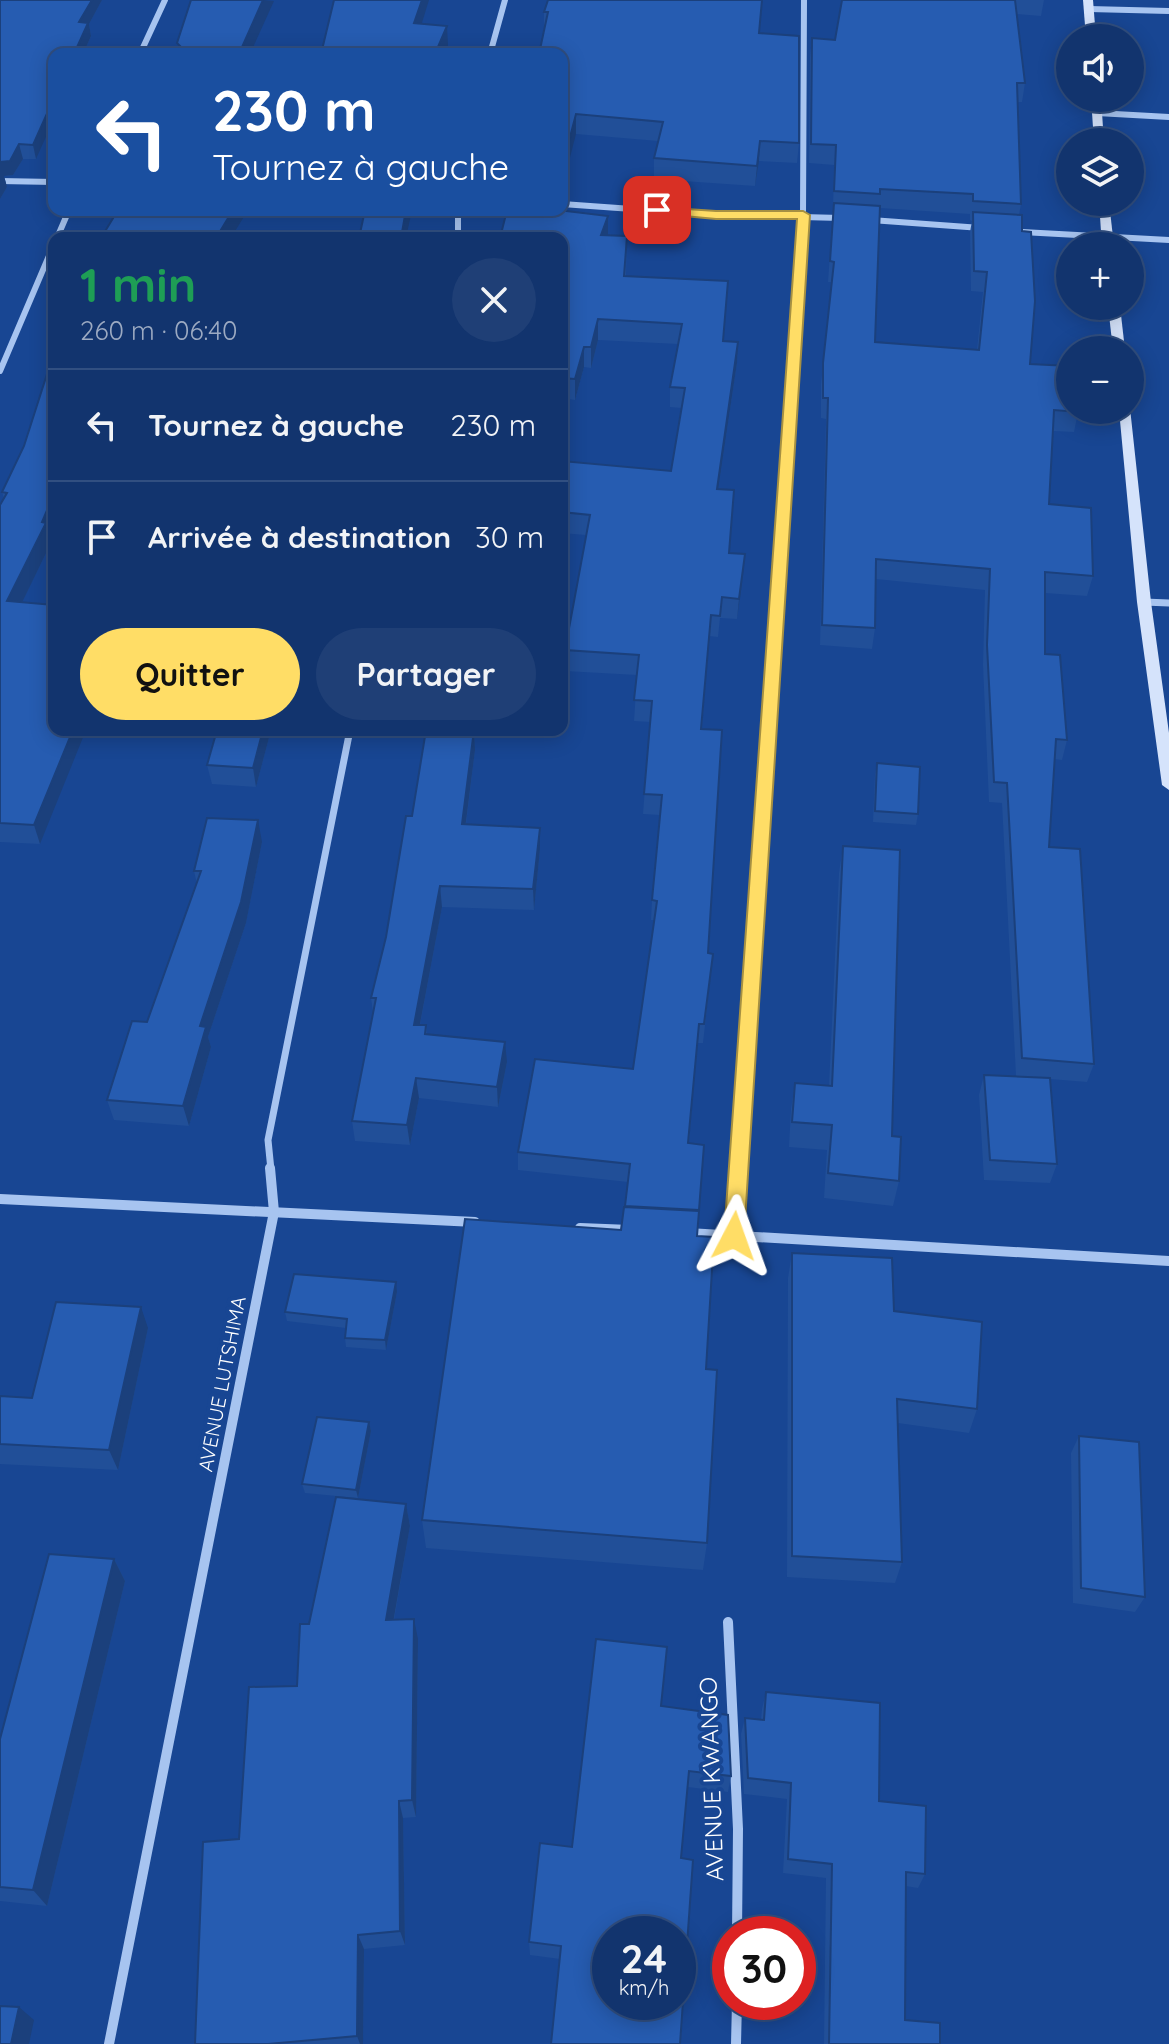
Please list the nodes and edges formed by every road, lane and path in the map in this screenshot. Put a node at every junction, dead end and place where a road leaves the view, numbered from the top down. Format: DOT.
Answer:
graph roads {
  1 [pos="165,0"];
  2 [pos="505,0"];
  3 [pos="804,0"];
  4 [pos="1089,4"];
  5 [pos="1169,11"];
  6 [pos="1090,24"];
  7 [pos="143,48"];
  8 [pos="492,48"];
  9 [pos="1097,113"];
  10 [pos="1169,117"];
  11 [pos="1098,128"];
  12 [pos="0,181"];
  13 [pos="48,182"];
  14 [pos="568,204"];
  15 [pos="803,215"];
  16 [pos="849,218"];
  17 [pos="864,220"];
  18 [pos="986,229"];
  19 [pos="1016,231"];
  20 [pos="1056,236"];
  21 [pos="1169,240"];
  22 [pos="1144,241"];
  23 [pos="48,258"];
  24 [pos="0,371"];
  25 [pos="1126,424"];
  26 [pos="1144,602"];
  27 [pos="1169,603"];
  28 [pos="349,736"];
  29 [pos="1169,785"];
  30 [pos="0,1199"];
  31 [pos="274,1212"];
  32 [pos="480,1222"];
  33 [pos="576,1227"];
  34 [pos="639,1231"];
  35 [pos="671,1232"];
  36 [pos="734,1236"];
  37 [pos="1169,1261"];
  38 [pos="728,1622"];
  39 [pos="737,1916"];
  40 [pos="737,2020"];
  41 [pos="109,2044"];
  42 [pos="736,2044"];
  1 -- 7 [label="street"];
  2 -- 8 [label="street"];
  3 -- 15 [label="street"];
  4 -- 5 [label="street"];
  4 -- 6 [label="main road"];
  9 -- 10 [label="street"];
  9 -- 11 [label="main road"];
  12 -- 13 [label="street"];
  14 -- 15 [label="street"];
  15 -- 16 [label="street"];
  15 -- 36 [label="street"];
  17 -- 18 [label="street"];
  19 -- 20 [label="street"];
  21 -- 22 [label="street"];
  23 -- 24 [label="street"];
  25 -- 26 [label="main road"];
  26 -- 27 [label="street"];
  26 -- 29 [label="main road"];
  28 -- 31 [label="street, AVENUE LUTSHIMA"];
  30 -- 31 [label="street"];
  31 -- 32 [label="street"];
  31 -- 41 [label="street, AVENUE LUTSHIMA"];
  33 -- 34 [label="street"];
  35 -- 36 [label="street"];
  36 -- 37 [label="street"];
  38 -- 39 [label="street, AVENUE KWANGO"];
  40 -- 42 [label="street"];
}
